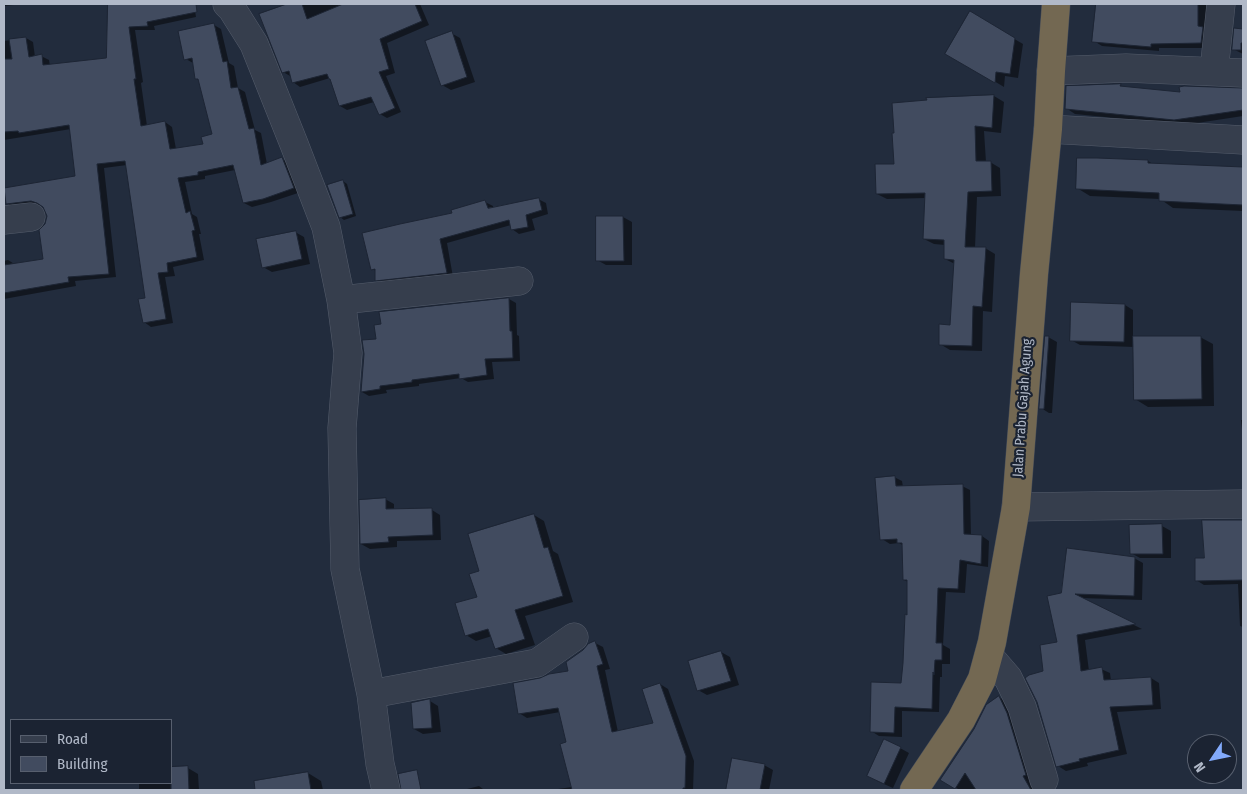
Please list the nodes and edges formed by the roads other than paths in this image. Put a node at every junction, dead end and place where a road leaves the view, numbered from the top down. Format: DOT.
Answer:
graph roads {
  1 [pos="227,4"];
  2 [pos="1056,4"];
  3 [pos="1221,4"];
  4 [pos="1051,71"];
  5 [pos="1214,71"];
  6 [pos="1243,73"];
  7 [pos="1048,129"];
  8 [pos="1243,140"];
  9 [pos="31,217"];
  10 [pos="4,220"];
  11 [pos="519,281"];
  12 [pos="341,300"];
  13 [pos="1243,504"];
  14 [pos="1016,506"];
  15 [pos="574,637"];
  16 [pos="989,656"];
  17 [pos="371,694"];
  18 [pos="1044,780"];
  19 [pos="386,790"];
  20 [pos="914,790"];
  1 -- 12 [label="street"];
  2 -- 4 [label="highway, Jalan Prabu Gajah Agung"];
  3 -- 5 [label="street"];
  4 -- 5 [label="street"];
  4 -- 7 [label="highway, Jalan Prabu Gajah Agung"];
  5 -- 6 [label="street"];
  7 -- 8 [label="street"];
  7 -- 14 [label="highway, Jalan Prabu Gajah Agung"];
  9 -- 10 [label="street"];
  11 -- 12 [label="street"];
  12 -- 17 [label="street"];
  13 -- 14 [label="street"];
  14 -- 16 [label="highway, Jalan Prabu Gajah Agung"];
  15 -- 17 [label="street"];
  16 -- 18 [label="street"];
  16 -- 20 [label="highway, Jalan Prabu Gajah Agung"];
  17 -- 19 [label="street"];
}
